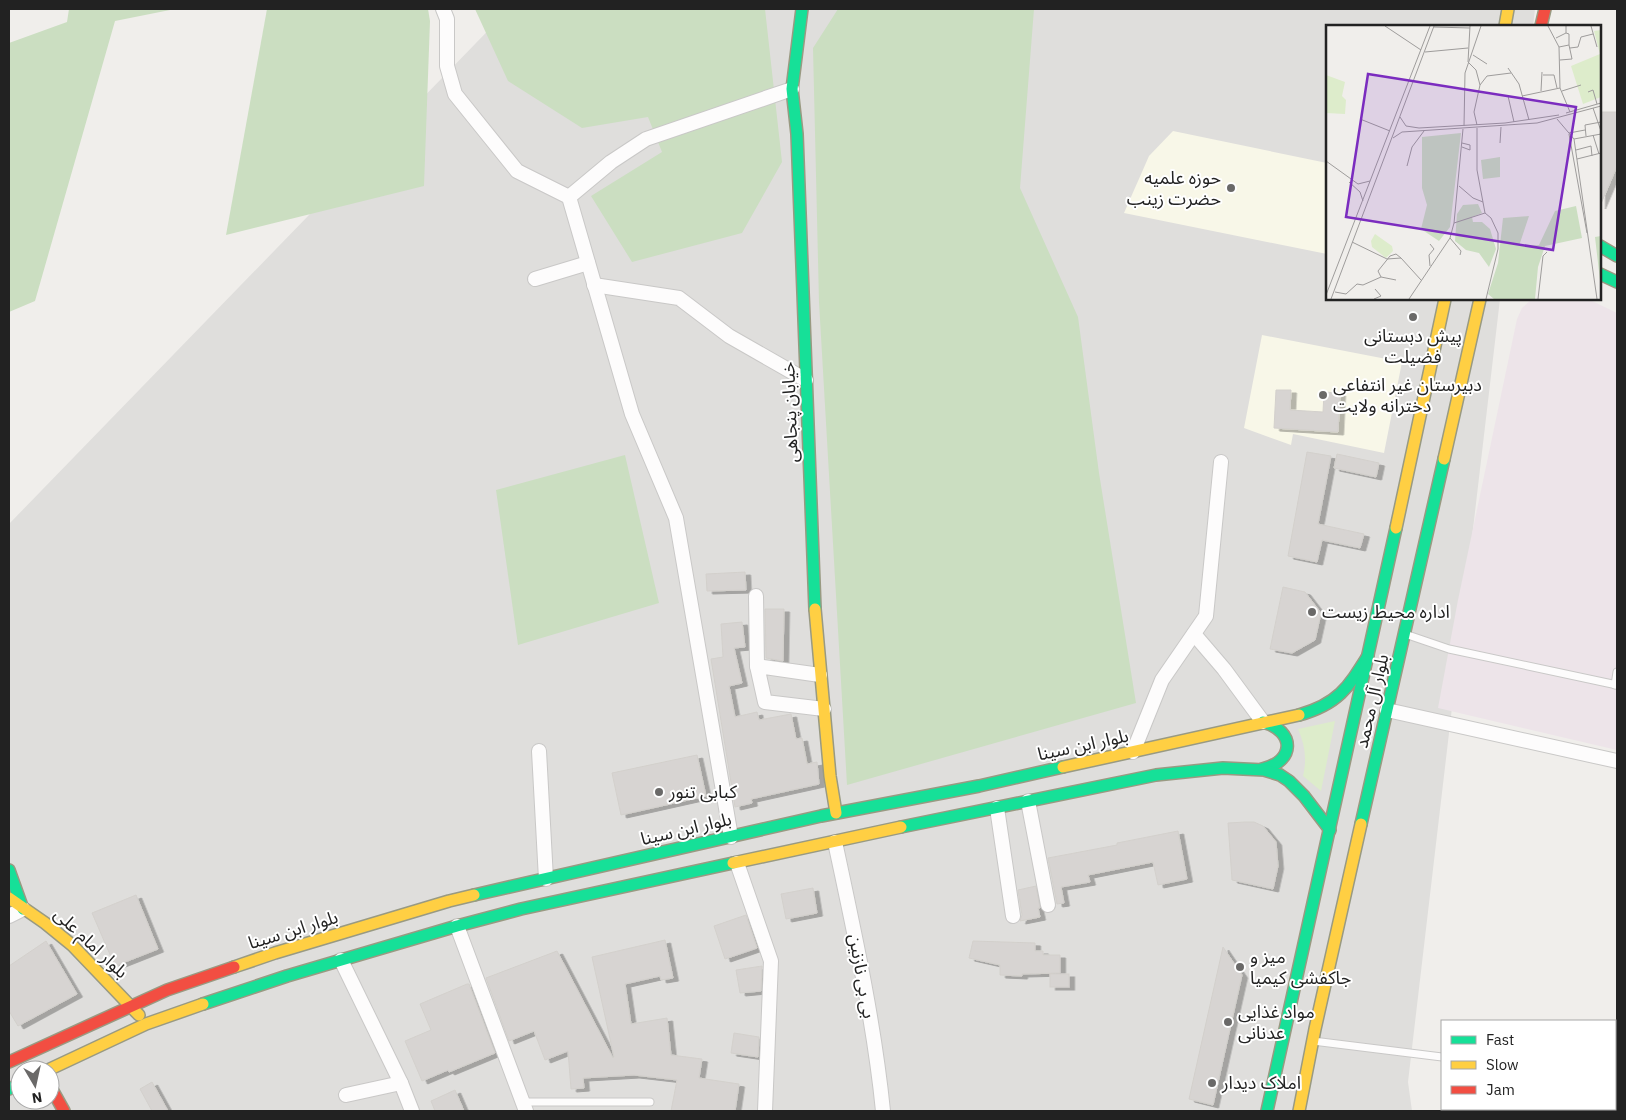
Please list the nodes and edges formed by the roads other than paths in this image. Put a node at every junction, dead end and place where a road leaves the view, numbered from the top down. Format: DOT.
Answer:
graph roads {
  1 [pos="443,9"];
  2 [pos="802,9"];
  3 [pos="1508,9"];
  4 [pos="1545,9"];
  5 [pos="1505,25"];
  6 [pos="1541,25"];
  7 [pos="792,89"];
  8 [pos="569,197"];
  9 [pos="1601,247"];
  10 [pos="1617,256"];
  11 [pos="588,264"];
  12 [pos="1601,274"];
  13 [pos="535,279"];
  14 [pos="1617,282"];
  15 [pos="594,285"];
  16 [pos="1445,300"];
  17 [pos="1480,300"];
  18 [pos="1485,300"];
  19 [pos="1478,311"];
  20 [pos="806,380"];
  21 [pos="1221,462"];
  22 [pos="756,596"];
  23 [pos="1194,634"];
  24 [pos="1405,634"];
  25 [pos="1368,656"];
  26 [pos="757,666"];
  27 [pos="1617,672"];
  28 [pos="820,675"];
  29 [pos="1616,685"];
  30 [pos="824,708"];
  31 [pos="1387,710"];
  32 [pos="1263,722"];
  33 [pos="539,751"];
  34 [pos="1133,752"];
  35 [pos="1617,761"];
  36 [pos="1262,769"];
  37 [pos="1028,801"];
  38 [pos="997,808"];
  39 [pos="836,813"];
  40 [pos="1330,830"];
  41 [pos="730,837"];
  42 [pos="835,842"];
  43 [pos="737,863"];
  44 [pos="9,870"];
  45 [pos="546,879"];
  46 [pos="9,898"];
  47 [pos="1048,905"];
  48 [pos="23,909"];
  49 [pos="9,916"];
  50 [pos="1013,916"];
  51 [pos="457,926"];
  52 [pos="342,960"];
  53 [pos="132,1006"];
  54 [pos="146,1024"];
  55 [pos="1313,1041"];
  56 [pos="1441,1057"];
  57 [pos="9,1062"];
  58 [pos="60,1064"];
  59 [pos="401,1083"];
  60 [pos="346,1095"];
  61 [pos="650,1102"];
  62 [pos="524,1106"];
  63 [pos="412,1111"];
  64 [pos="766,1111"];
  65 [pos="883,1111"];
  66 [pos="1267,1111"];
  67 [pos="1299,1111"];
  1 -- 8 [label="street"];
  2 -- 7 [label="main road, خیابان پنجاهی"];
  3 -- 5 [label="main road"];
  4 -- 6 [label="main road"];
  7 -- 8 [label="street"];
  7 -- 20 [label="main road, خیابان پنجاهی"];
  8 -- 11 [label="street"];
  9 -- 10 [label="main road"];
  11 -- 13 [label="street"];
  11 -- 15 [label="street"];
  12 -- 14 [label="main road"];
  15 -- 20 [label="street"];
  15 -- 41 [label="street"];
  16 -- 25 [label="main road, بلوار آل محمد"];
  17 -- 19 [label="main road, بلوار آل محمد"];
  18 -- 19 [label="main road"];
  19 -- 24 [label="main road, بلوار آل محمد"];
  20 -- 28 [label="main road, خیابان پنجاهی"];
  21 -- 23 [label="street"];
  22 -- 26 [label="street"];
  23 -- 32 [label="street"];
  23 -- 34 [label="street"];
  24 -- 29 [label="lane"];
  24 -- 31 [label="main road, بلوار آل محمد"];
  25 -- 32 [label="main road, بلوار ابن سینا"];
  25 -- 40 [label="main road, بلوار آل محمد"];
  26 -- 28 [label="street"];
  26 -- 30 [label="street"];
  27 -- 29 [label="lane"];
  28 -- 30 [label="main road, خیابان پنجاهی"];
  30 -- 39 [label="main road, خیابان پنجاهی"];
  31 -- 35 [label="street"];
  31 -- 55 [label="main road, بلوار آل محمد"];
  32 -- 34 [label="main road, بلوار ابن سینا"];
  32 -- 36 [label="main road"];
  33 -- 45 [label="street"];
  34 -- 39 [label="main road, بلوار ابن سینا"];
  36 -- 37 [label="main road"];
  36 -- 40 [label="main road"];
  37 -- 38 [label="main road"];
  37 -- 47 [label="street"];
  38 -- 42 [label="main road"];
  38 -- 50 [label="street"];
  39 -- 41 [label="main road, بلوار ابن سینا"];
  40 -- 66 [label="main road, بلوار آل محمد"];
  41 -- 45 [label="main road, بلوار ابن سینا"];
  42 -- 43 [label="main road"];
  42 -- 65 [label="street, بی بی نازنین"];
  43 -- 51 [label="main road"];
  43 -- 64 [label="street"];
  44 -- 48 [label="main road"];
  45 -- 53 [label="main road, بلوار ابن سینا"];
  46 -- 48 [label="main road, بلوار امام علی"];
  48 -- 49 [label="street"];
  48 -- 53 [label="main road, بلوار امام علی"];
  51 -- 52 [label="main road"];
  51 -- 62 [label="street"];
  52 -- 54 [label="main road"];
  52 -- 59 [label="street"];
  53 -- 54 [label="main road, بلوار امام علی"];
  53 -- 57 [label="main road, بلوار ابن سینا"];
  54 -- 58 [label="main road"];
  55 -- 56 [label="lane"];
  55 -- 67 [label="main road, بلوار آل محمد"];
  59 -- 60 [label="street"];
  59 -- 63 [label="street"];
  61 -- 62 [label="lane"];
}
